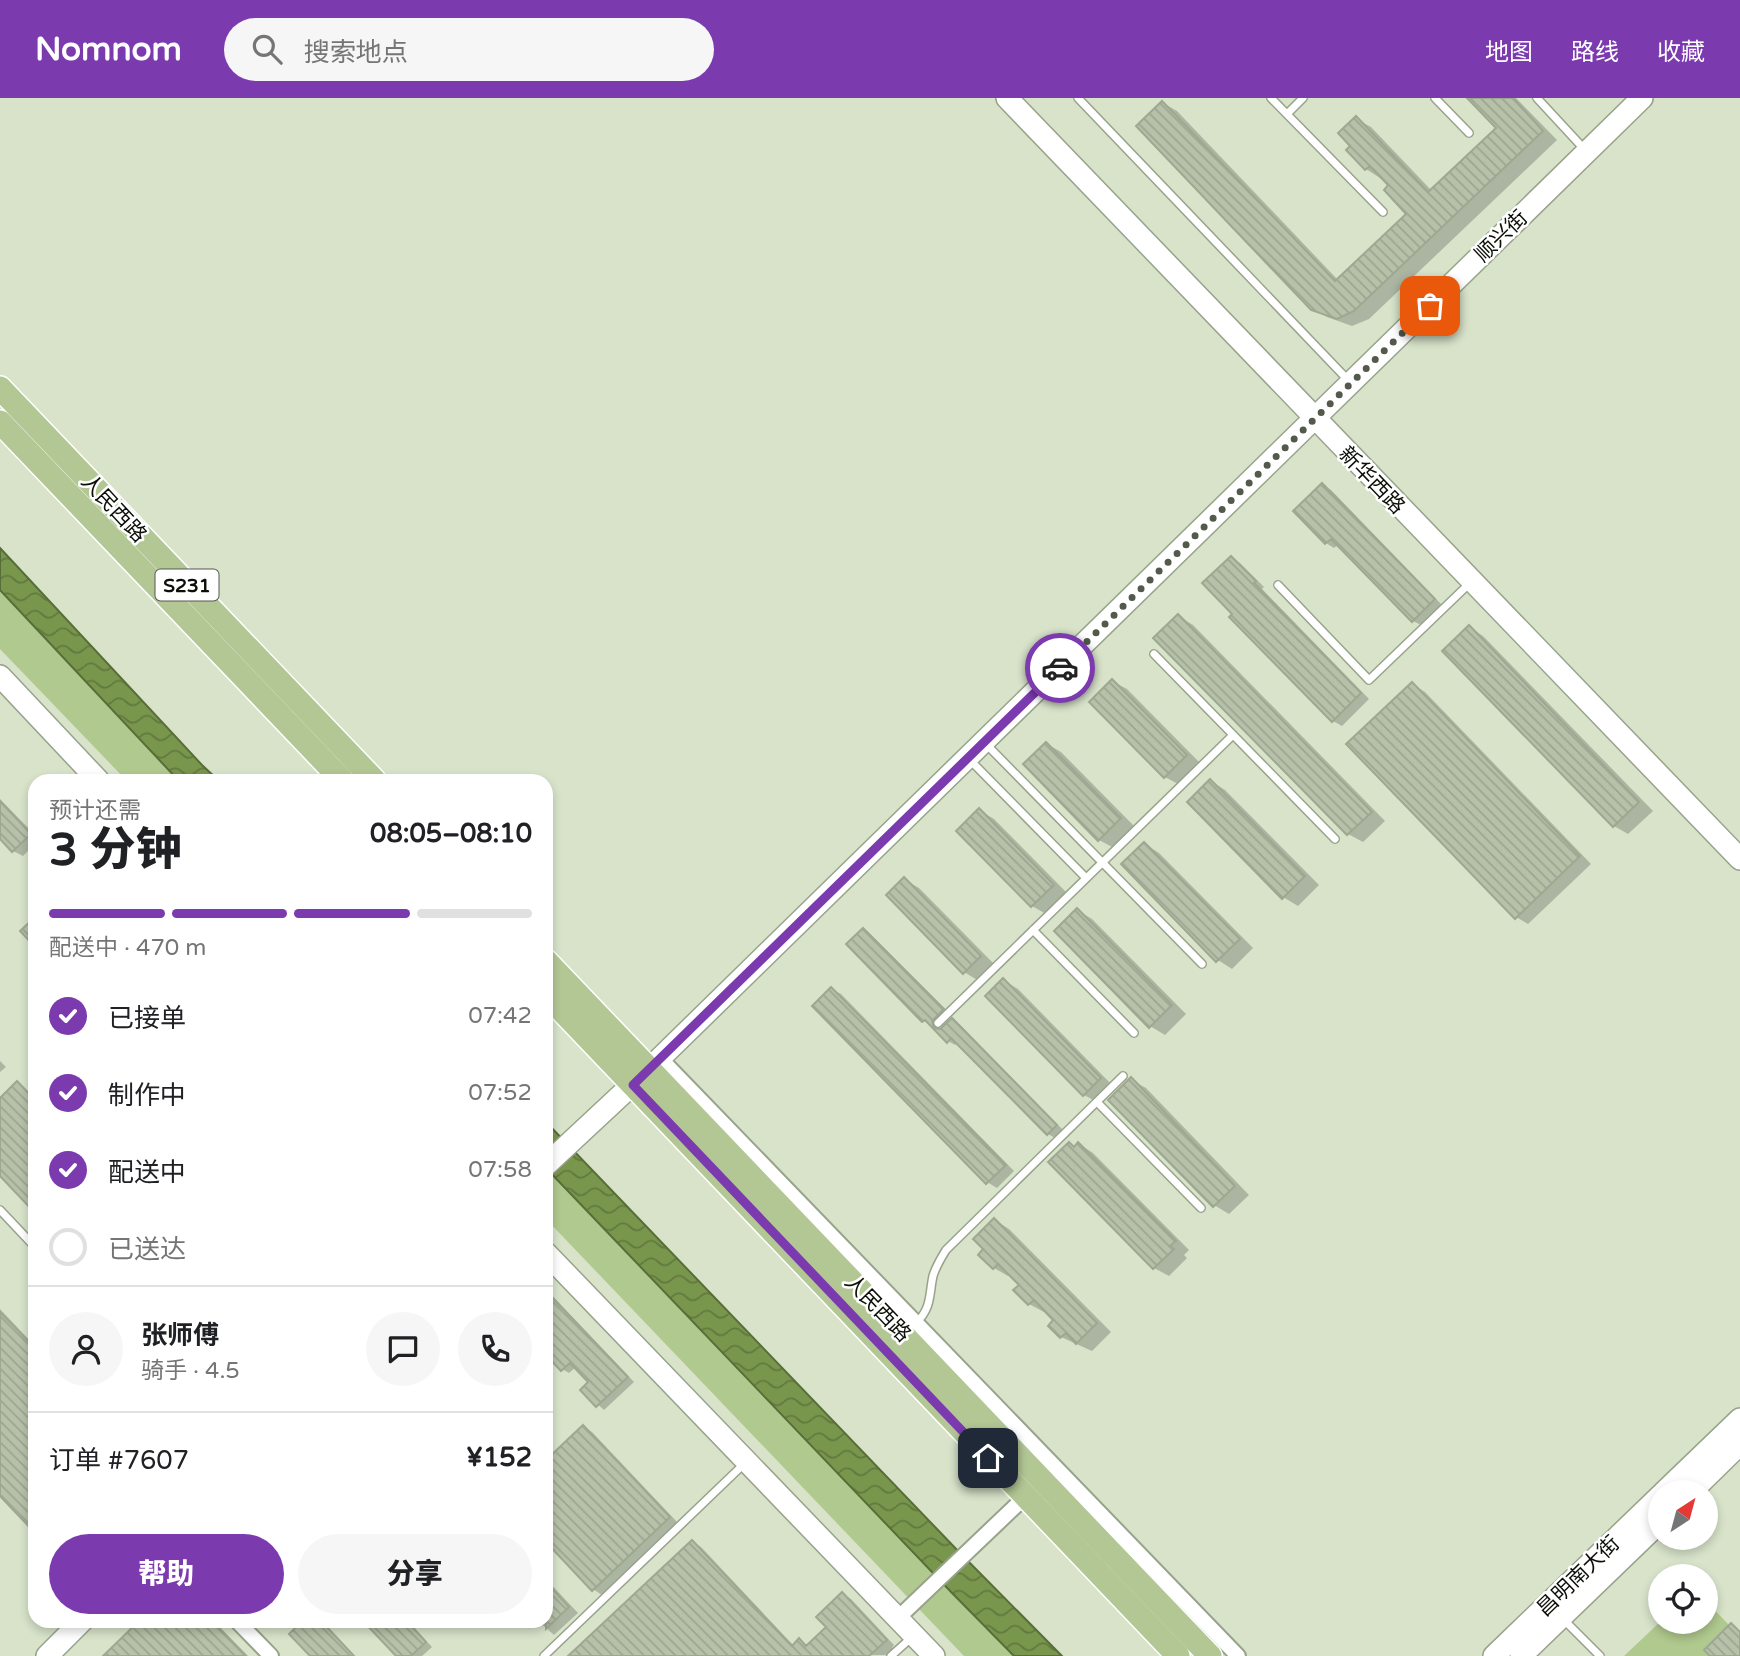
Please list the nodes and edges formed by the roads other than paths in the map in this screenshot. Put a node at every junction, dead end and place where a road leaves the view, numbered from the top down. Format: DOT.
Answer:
graph roads {
  1 [pos="1007,98"];
  2 [pos="1078,98"];
  3 [pos="1271,98"];
  4 [pos="1303,98"];
  5 [pos="1435,98"];
  6 [pos="1536,98"];
  7 [pos="1642,98"];
  8 [pos="1287,114"];
  9 [pos="1469,133"];
  10 [pos="1587,152"];
  11 [pos="1383,212"];
  12 [pos="1351,383"];
  13 [pos="0,388"];
  14 [pos="1314,419"];
  15 [pos="0,422"];
  16 [pos="1471,582"];
  17 [pos="1278,585"];
  18 [pos="1154,654"];
  19 [pos="0,676"];
  20 [pos="1233,735"];
  21 [pos="984,742"];
  22 [pos="968,758"];
  23 [pos="93,774"];
  24 [pos="336,774"];
  25 [pos="368,774"];
  26 [pos="1335,839"];
  27 [pos="1740,859"];
  28 [pos="1102,862"];
  29 [pos="1086,878"];
  30 [pos="1033,930"];
  31 [pos="1202,964"];
  32 [pos="553,969"];
  33 [pos="553,999"];
  34 [pos="937,1024"];
  35 [pos="1134,1033"];
  36 [pos="648,1071"];
  37 [pos="1123,1076"];
  38 [pos="1097,1102"];
  39 [pos="553,1158"];
  40 [pos="1201,1208"];
  41 [pos="0,1210"];
  42 [pos="28,1240"];
  43 [pos="553,1260"];
  44 [pos="910,1329"];
  45 [pos="1740,1419"];
  46 [pos="1740,1444"];
  47 [pos="746,1462"];
  48 [pos="1677,1480"];
  49 [pos="1703,1480"];
  50 [pos="1025,1497"];
  51 [pos="1648,1508"];
  52 [pos="1648,1533"];
  53 [pos="1561,1617"];
  54 [pos="898,1618"];
  55 [pos="75,1628"];
  56 [pos="244,1628"];
  57 [pos="914,1635"];
  58 [pos="47,1656"];
  59 [pos="271,1656"];
  60 [pos="544,1656"];
  61 [pos="891,1656"];
  62 [pos="934,1656"];
  63 [pos="1178,1656"];
  64 [pos="1210,1656"];
  65 [pos="1238,1656"];
  66 [pos="1494,1656"];
  67 [pos="1521,1656"];
  68 [pos="1600,1656"];
  1 -- 14 [label="street, 新华西路"];
  2 -- 12 [label="lane"];
  3 -- 8 [label="lane"];
  4 -- 8 [label="lane"];
  5 -- 9 [label="lane"];
  6 -- 10 [label="lane"];
  7 -- 10 [label="street, 顺兴街"];
  8 -- 11 [label="lane"];
  10 -- 12 [label="street, 顺兴街"];
  12 -- 14 [label="street, 顺兴街"];
  13 -- 25 [label="main road, 人民西路 / S231"];
  14 -- 16 [label="street, 新华西路"];
  14 -- 21 [label="street, 顺兴街"];
  15 -- 24 [label="main road, 人民西路 / S231"];
  16 -- 17 [label="lane"];
  16 -- 27 [label="street, 新华西路"];
  18 -- 20 [label="lane"];
  19 -- 23 [label="street"];
  20 -- 26 [label="lane"];
  20 -- 28 [label="lane"];
  21 -- 22 [label="street, 顺兴街"];
  21 -- 28 [label="lane"];
  22 -- 29 [label="lane"];
  22 -- 36 [label="street, 顺兴街"];
  28 -- 29 [label="lane"];
  28 -- 31 [label="lane"];
  29 -- 30 [label="lane"];
  30 -- 34 [label="lane"];
  30 -- 35 [label="lane"];
  32 -- 36 [label="main road, 人民西路"];
  33 -- 36 [label="main road, 人民西路"];
  36 -- 39 [label="street, 顺兴街"];
  36 -- 44 [label="main road, 人民西路"];
  36 -- 50 [label="main road, 人民西路"];
  37 -- 38 [label="lane"];
  38 -- 40 [label="lane"];
  38 -- 44 [label="lane"];
  41 -- 42 [label="lane"];
  43 -- 47 [label="street"];
  44 -- 64 [label="main road, 人民西路"];
  44 -- 65 [label="street"];
  45 -- 48 [label="street, 昌明南大街"];
  46 -- 49 [label="street"];
  47 -- 54 [label="street"];
  47 -- 60 [label="lane"];
  50 -- 54 [label="street"];
  50 -- 63 [label="main road, 人民西路"];
  51 -- 66 [label="street, 昌明南大街"];
  52 -- 53 [label="street, 昌明南大街"];
  53 -- 67 [label="street, 昌明南大街"];
  53 -- 68 [label="lane"];
  54 -- 57 [label="street"];
  55 -- 58 [label="street"];
  56 -- 59 [label="street"];
  57 -- 61 [label="lane"];
  57 -- 62 [label="street"];
}
